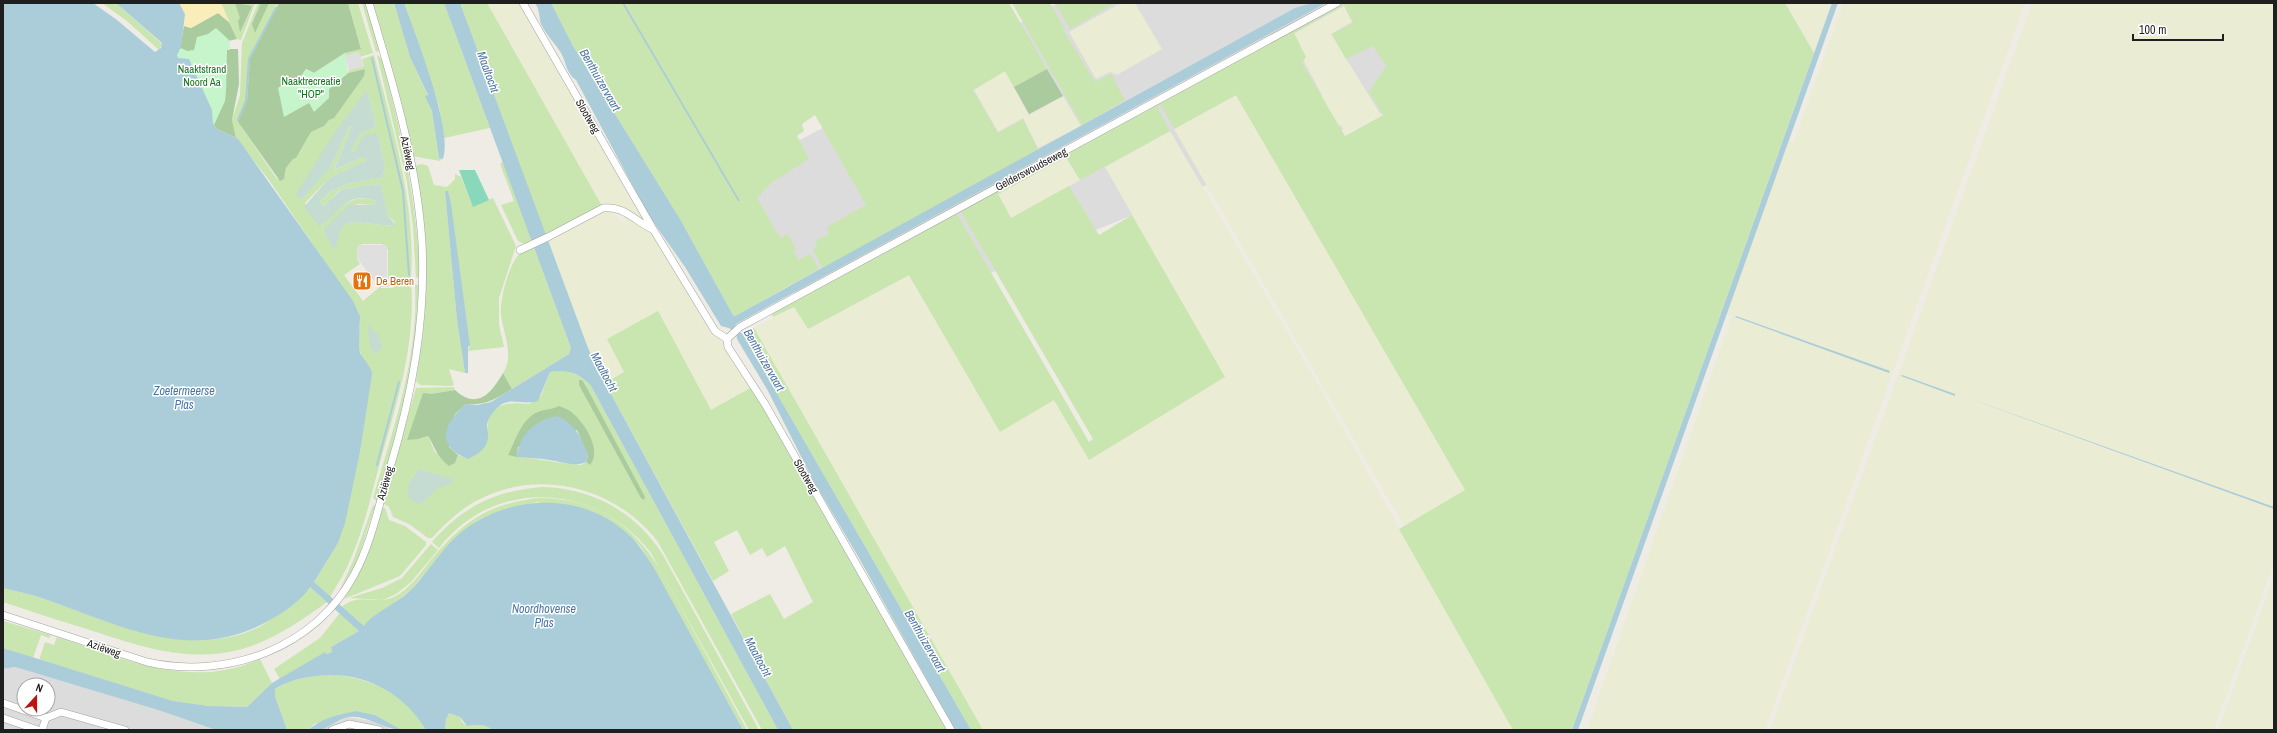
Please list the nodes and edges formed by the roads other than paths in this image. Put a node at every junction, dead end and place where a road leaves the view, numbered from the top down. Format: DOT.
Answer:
graph roads {
  1 [pos="369,3"];
  2 [pos="522,3"];
  3 [pos="1337,3"];
  4 [pos="653,229"];
  5 [pos="520,250"];
  6 [pos="728,338"];
  7 [pos="3,615"];
  8 [pos="3,703"];
  9 [pos="3,718"];
  10 [pos="46,718"];
  11 [pos="38,730"];
  12 [pos="42,730"];
  13 [pos="125,730"];
  14 [pos="332,730"];
  15 [pos="379,730"];
  16 [pos="951,730"];
  1 -- 7 [label="street, Aziëweg"];
  2 -- 4 [label="street, Slootweg"];
  3 -- 6 [label="street, Gelderswoudseweg"];
  4 -- 5 [label="street, Slootweg"];
  4 -- 6 [label="street, Slootweg"];
  6 -- 16 [label="street, Slootweg"];
  8 -- 10 [label="street"];
  9 -- 11 [label="street"];
  10 -- 12 [label="street"];
  10 -- 13 [label="street"];
  14 -- 15 [label="street"];
}
